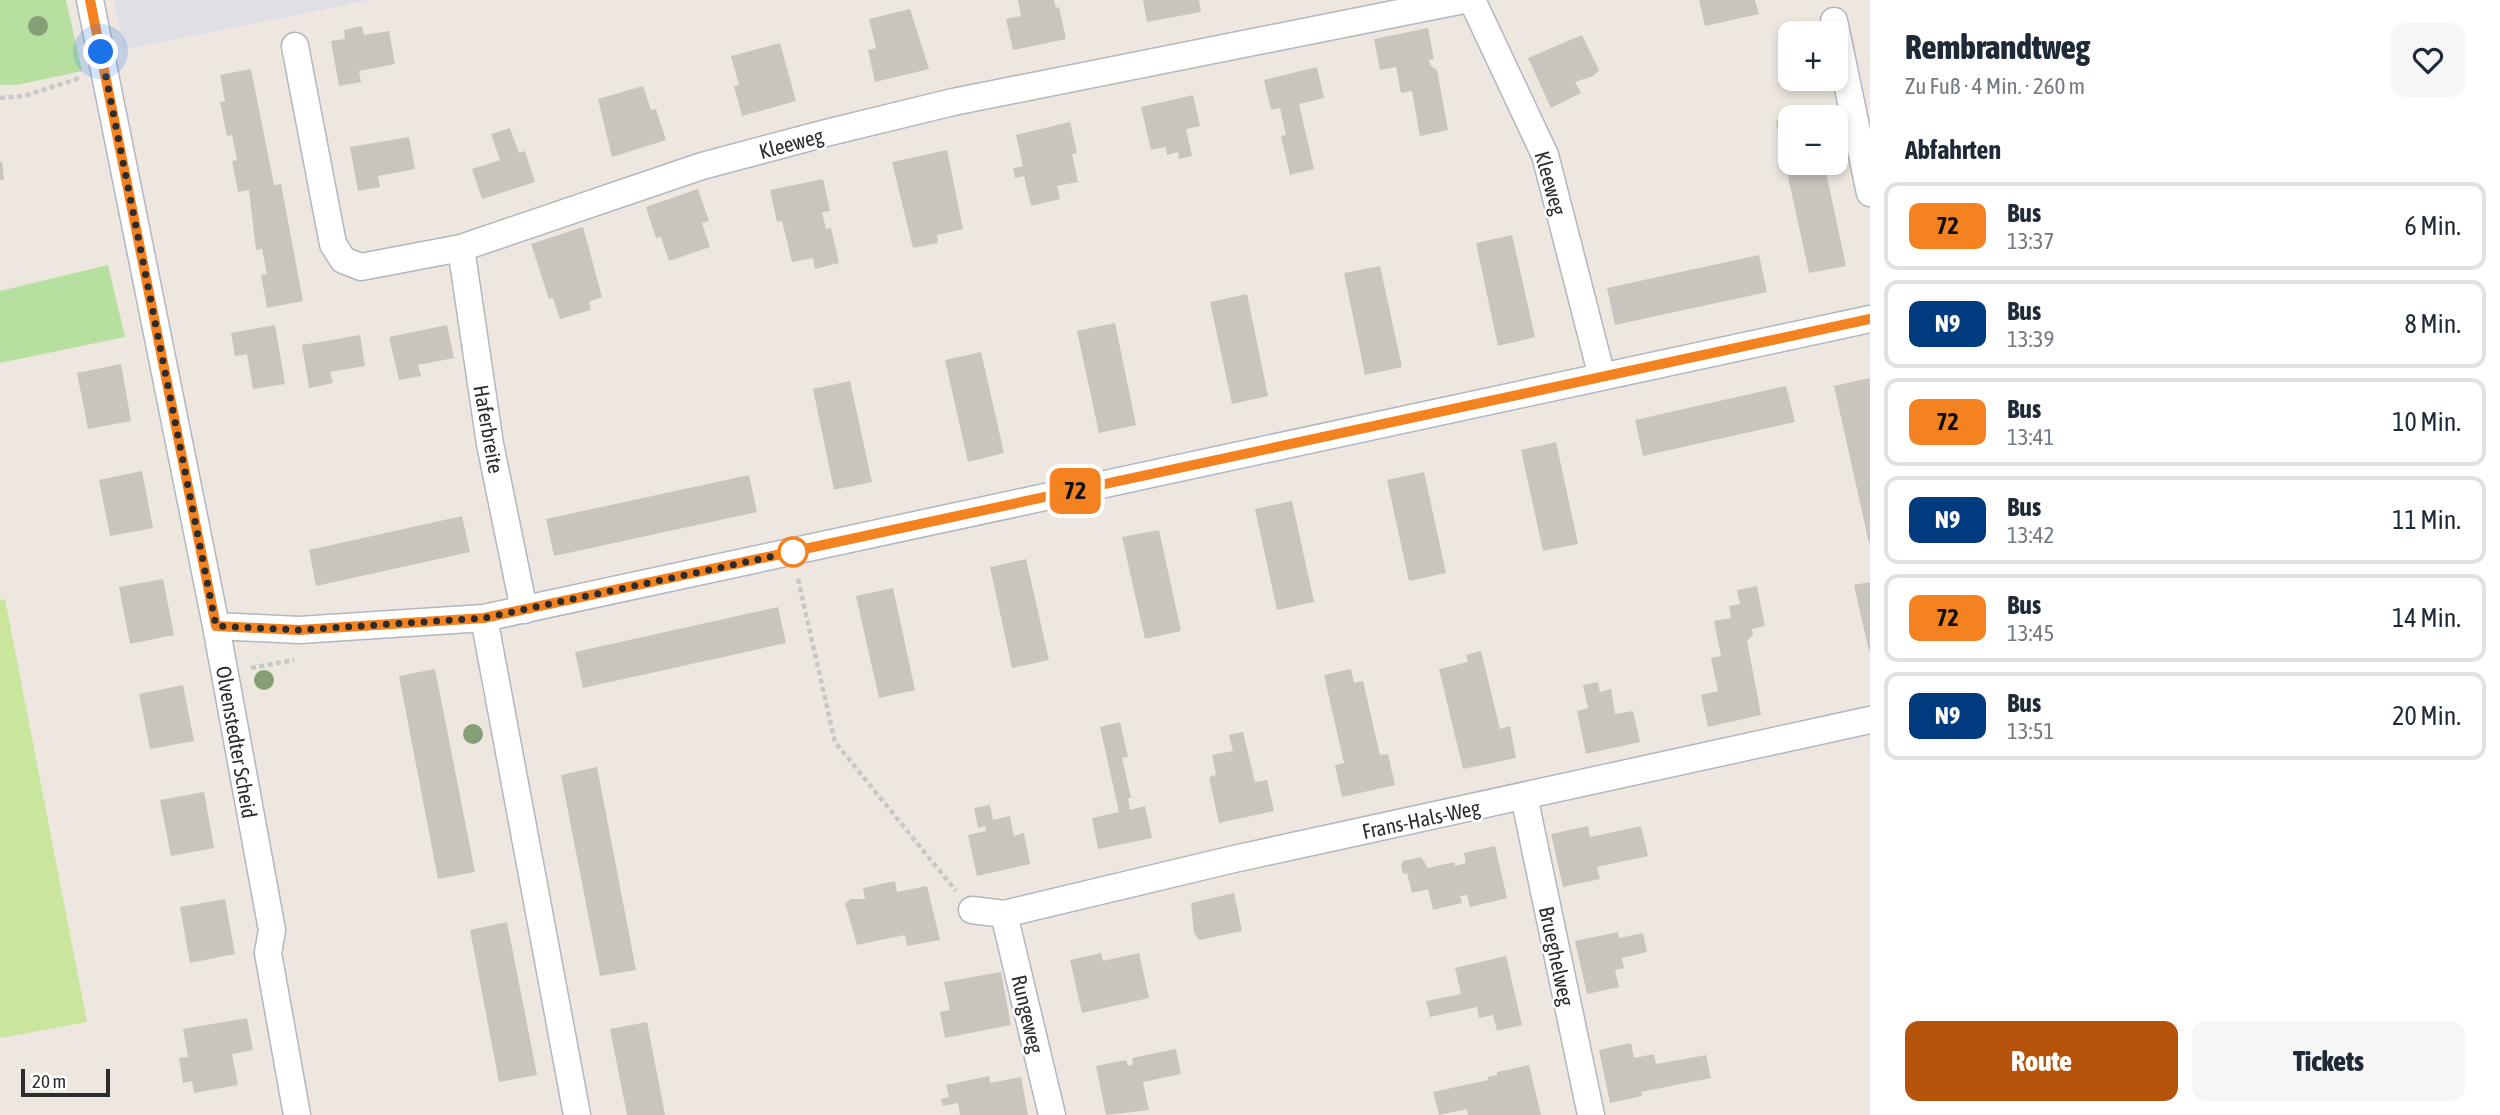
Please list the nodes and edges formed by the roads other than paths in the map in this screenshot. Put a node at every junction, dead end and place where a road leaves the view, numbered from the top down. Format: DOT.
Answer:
graph roads {
  1 [pos="90,0"];
  2 [pos="1464,0"];
  3 [pos="1472,0"];
  4 [pos="295,46"];
  5 [pos="1848,88"];
  6 [pos="1870,193"];
  7 [pos="461,248"];
  8 [pos="1870,319"];
  9 [pos="1602,377"];
  10 [pos="524,610"];
  11 [pos="484,618"];
  12 [pos="216,626"];
  13 [pos="1870,720"];
  14 [pos="1524,796"];
  15 [pos="972,910"];
  16 [pos="1004,914"];
  17 [pos="297,1115"];
  18 [pos="576,1115"];
  19 [pos="1052,1115"];
  20 [pos="1591,1115"];
  1 -- 12 [label="street, Olvenstedter Scheid"];
  2 -- 7 [label="street, Kleeweg"];
  3 -- 9 [label="street, Kleeweg"];
  4 -- 7 [label="street, Kleeweg"];
  5 -- 6 [label="street"];
  7 -- 10 [label="street, Haferbreite"];
  8 -- 9 [label="street"];
  9 -- 10 [label="street"];
  10 -- 11 [label="street"];
  11 -- 12 [label="street"];
  11 -- 18 [label="street"];
  12 -- 17 [label="street, Olvenstedter Scheid"];
  13 -- 14 [label="street, Frans-Hals-Weg"];
  14 -- 16 [label="street, Frans-Hals-Weg"];
  14 -- 20 [label="street, Brueghelweg"];
  15 -- 16 [label="street, Frans-Hals-Weg"];
  16 -- 19 [label="street, Rungeweg"];
}
